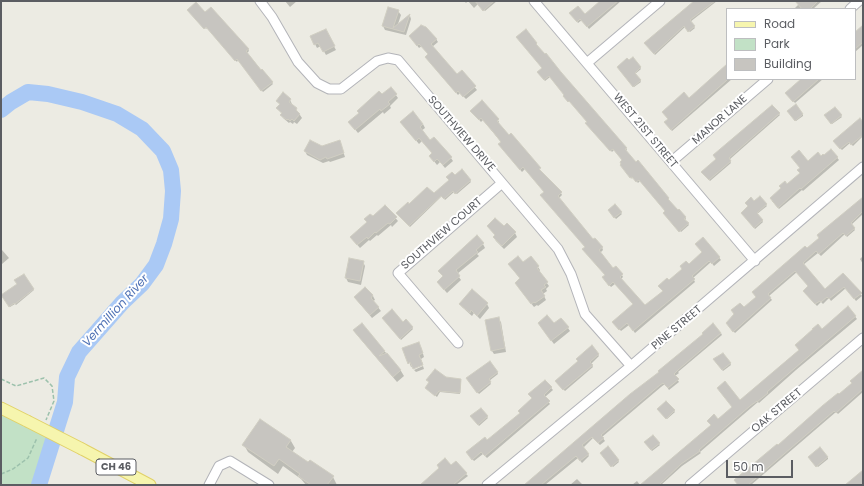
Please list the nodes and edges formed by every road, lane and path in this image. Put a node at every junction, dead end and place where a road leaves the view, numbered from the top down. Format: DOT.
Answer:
graph roads {
  1 [pos="260,1"];
  2 [pos="534,1"];
  3 [pos="660,1"];
  4 [pos="859,1"];
  5 [pos="851,8"];
  6 [pos="587,63"];
  7 [pos="767,80"];
  8 [pos="671,162"];
  9 [pos="863,167"];
  10 [pos="502,182"];
  11 [pos="755,260"];
  12 [pos="863,338"];
  13 [pos="458,343"];
  14 [pos="632,366"];
  15 [pos="1,408"];
  16 [pos="150,485"];
  17 [pos="209,485"];
  18 [pos="269,485"];
  19 [pos="487,485"];
  20 [pos="690,485"];
  1 -- 10 [label="street, SOUTHVIEW DRIVE"];
  2 -- 6 [label="street, WEST 21ST STREET"];
  3 -- 6 [label="street"];
  4 -- 5 [label="street"];
  6 -- 8 [label="street, WEST 21ST STREET"];
  7 -- 8 [label="street, MANOR LANE"];
  8 -- 11 [label="street, WEST 21ST STREET"];
  9 -- 11 [label="street, PINE STREET"];
  10 -- 13 [label="street, SOUTHVIEW COURT"];
  10 -- 14 [label="street, SOUTHVIEW DRIVE"];
  11 -- 14 [label="street, PINE STREET"];
  12 -- 20 [label="street, OAK STREET"];
  14 -- 19 [label="street, PINE STREET"];
  15 -- 16 [label="main road, CH 46, bridge"];
  17 -- 18 [label="street"];
}
